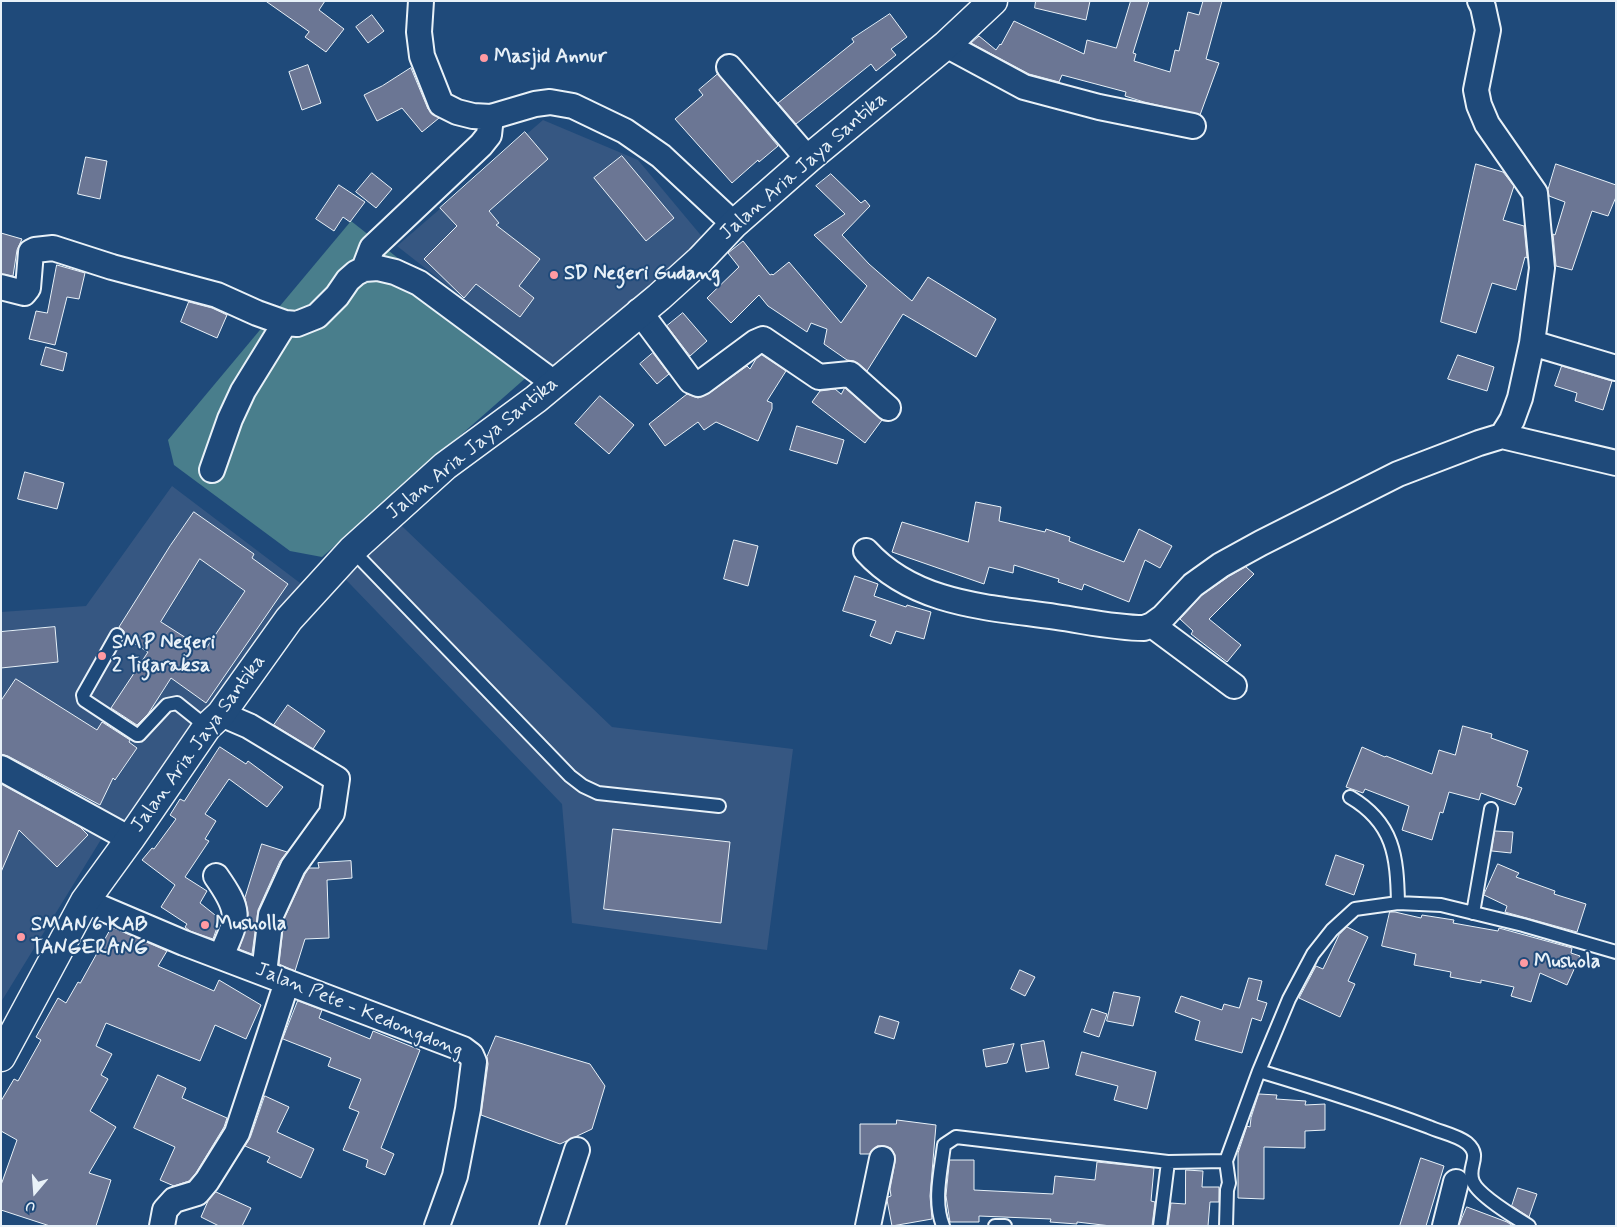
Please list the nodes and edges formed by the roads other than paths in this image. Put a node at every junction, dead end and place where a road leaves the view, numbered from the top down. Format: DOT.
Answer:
graph roads {
  1 [pos="421,1"];
  2 [pos="993,1"];
  3 [pos="1480,1"];
  4 [pos="946,45"];
  5 [pos="729,67"];
  6 [pos="491,117"];
  7 [pos="1193,126"];
  8 [pos="808,159"];
  9 [pos="734,224"];
  10 [pos="364,270"];
  11 [pos="1,287"];
  12 [pos="640,312"];
  13 [pos="285,323"];
  14 [pos="1532,343"];
  15 [pos="1616,368"];
  16 [pos="554,383"];
  17 [pos="888,408"];
  18 [pos="1502,436"];
  19 [pos="1616,463"];
  20 [pos="212,470"];
  21 [pos="352,550"];
  22 [pos="866,551"];
  23 [pos="1152,626"];
  24 [pos="117,636"];
  25 [pos="1234,686"];
  26 [pos="214,720"];
  27 [pos="1,768"];
  28 [pos="1350,797"];
  29 [pos="719,806"];
  30 [pos="1491,809"];
  31 [pos="130,839"];
  32 [pos="216,876"];
  33 [pos="85,901"];
  34 [pos="1398,903"];
  35 [pos="1473,913"];
  36 [pos="1616,952"];
  37 [pos="221,956"];
  38 [pos="264,973"];
  39 [pos="287,982"];
  40 [pos="1,1057"];
  41 [pos="1259,1071"];
  42 [pos="577,1150"];
  43 [pos="882,1159"];
  44 [pos="1226,1161"];
  45 [pos="1168,1162"];
  46 [pos="1456,1182"];
  47 [pos="162,1226"];
  48 [pos="437,1226"];
  49 [pos="552,1226"];
  50 [pos="868,1226"];
  51 [pos="943,1226"];
  52 [pos="995,1226"];
  53 [pos="1005,1226"];
  54 [pos="1160,1226"];
  55 [pos="1226,1226"];
  56 [pos="1445,1226"];
  57 [pos="1530,1226"];
  1 -- 6 [label="street"];
  2 -- 4 [label="street, Jalan Aria Jaya Santika"];
  3 -- 14 [label="street"];
  4 -- 7 [label="street"];
  4 -- 8 [label="street, Jalan Aria Jaya Santika"];
  5 -- 8 [label="street"];
  6 -- 9 [label="street"];
  6 -- 10 [label="street"];
  8 -- 9 [label="street, Jalan Aria Jaya Santika"];
  9 -- 12 [label="street, Jalan Aria Jaya Santika"];
  10 -- 13 [label="street"];
  10 -- 16 [label="street"];
  11 -- 13 [label="street"];
  12 -- 16 [label="street, Jalan Aria Jaya Santika"];
  12 -- 17 [label="street"];
  13 -- 20 [label="street"];
  14 -- 15 [label="street"];
  14 -- 18 [label="street"];
  16 -- 21 [label="street, Jalan Aria Jaya Santika"];
  18 -- 19 [label="street"];
  18 -- 23 [label="street"];
  21 -- 26 [label="street, Jalan Aria Jaya Santika"];
  21 -- 29 [label="lane"];
  22 -- 23 [label="street"];
  23 -- 25 [label="street"];
  24 -- 26 [label="lane"];
  26 -- 31 [label="street, Jalan Aria Jaya Santika"];
  26 -- 38 [label="street"];
  27 -- 31 [label="street"];
  28 -- 34 [label="lane"];
  30 -- 35 [label="lane"];
  31 -- 33 [label="street, Jalan Aria Jaya Santika"];
  32 -- 37 [label="street"];
  33 -- 37 [label="street, Jalan Pete - Kedongdong"];
  33 -- 40 [label="street, Jalan Aria Jaya Santika"];
  34 -- 35 [label="lane"];
  34 -- 41 [label="lane"];
  35 -- 36 [label="lane"];
  37 -- 38 [label="street, Jalan Pete - Kedongdong"];
  38 -- 39 [label="street, Jalan Pete - Kedongdong"];
  39 -- 47 [label="street"];
  39 -- 48 [label="street, Jalan Pete - Kedongdong"];
  41 -- 44 [label="lane"];
  41 -- 57 [label="lane"];
  42 -- 49 [label="street"];
  43 -- 50 [label="street"];
  44 -- 45 [label="lane"];
  44 -- 55 [label="lane"];
  45 -- 51 [label="lane"];
  45 -- 54 [label="lane"];
  46 -- 56 [label="street"];
  52 -- 53 [label="lane"];
}
